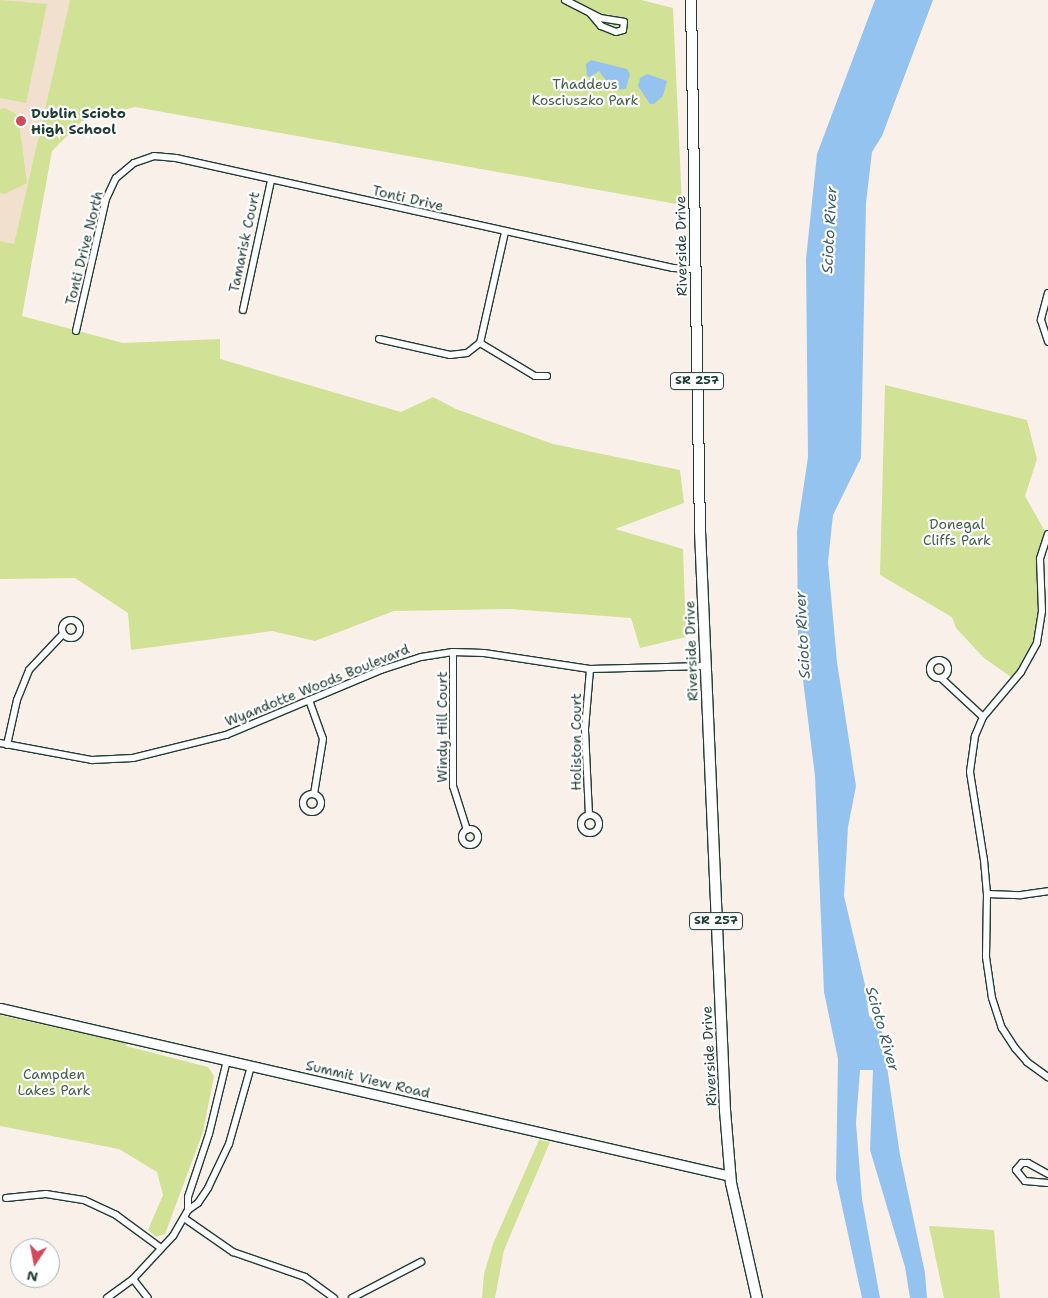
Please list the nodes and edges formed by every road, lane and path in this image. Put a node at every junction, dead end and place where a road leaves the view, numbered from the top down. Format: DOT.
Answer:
graph roads {
  1 [pos="564,0"];
  2 [pos="691,0"];
  3 [pos="591,14"];
  4 [pos="120,175"];
  5 [pos="271,180"];
  6 [pos="505,232"];
  7 [pos="695,269"];
  8 [pos="1048,293"];
  9 [pos="243,310"];
  10 [pos="76,330"];
  11 [pos="379,339"];
  12 [pos="1048,342"];
  13 [pos="480,343"];
  14 [pos="547,376"];
  15 [pos="1048,534"];
  16 [pos="64,634"];
  17 [pos="453,652"];
  18 [pos="705,666"];
  19 [pos="590,669"];
  20 [pos="941,678"];
  21 [pos="310,700"];
  22 [pos="983,717"];
  23 [pos="4,744"];
  24 [pos="314,794"];
  25 [pos="589,816"];
  26 [pos="467,830"];
  27 [pos="1048,891"];
  28 [pos="987,894"];
  29 [pos="0,1008"];
  30 [pos="227,1060"];
  31 [pos="251,1066"];
  32 [pos="1048,1077"];
  33 [pos="1048,1174"];
  34 [pos="730,1176"];
  35 [pos="1048,1183"];
  36 [pos="6,1198"];
  37 [pos="188,1210"];
  38 [pos="184,1218"];
  39 [pos="162,1248"];
  40 [pos="421,1262"];
  41 [pos="133,1279"];
  42 [pos="107,1298"];
  43 [pos="148,1298"];
  44 [pos="334,1298"];
  45 [pos="352,1298"];
  46 [pos="757,1298"];
  1 -- 3 [label="street"];
  2 -- 7 [label="main road, Riverside Drive / SR 257"];
  3 -- 3 [label="street"];
  4 -- 5 [label="street, Tonti Drive"];
  4 -- 10 [label="street, Tonti Drive North"];
  5 -- 6 [label="street, Tonti Drive"];
  5 -- 9 [label="street, Tamarisk Court"];
  6 -- 7 [label="street, Tonti Drive"];
  6 -- 13 [label="street"];
  7 -- 18 [label="main road, Riverside Drive / SR 257"];
  8 -- 12 [label="street"];
  11 -- 13 [label="street"];
  13 -- 14 [label="street"];
  15 -- 22 [label="street"];
  16 -- 23 [label="street"];
  17 -- 19 [label="street, Wyandotte Woods Boulevard"];
  17 -- 21 [label="street, Wyandotte Woods Boulevard"];
  17 -- 26 [label="street, Windy Hill Court"];
  18 -- 19 [label="street, Wyandotte Woods Boulevard"];
  18 -- 34 [label="main road, Riverside Drive / SR 257"];
  19 -- 25 [label="street, Holiston Court"];
  20 -- 22 [label="street"];
  21 -- 23 [label="street, Wyandotte Woods Boulevard"];
  21 -- 24 [label="street"];
  22 -- 28 [label="street"];
  27 -- 28 [label="street"];
  28 -- 32 [label="street"];
  29 -- 30 [label="street, Summit View Road"];
  30 -- 31 [label="street, Summit View Road"];
  30 -- 37 [label="street"];
  31 -- 34 [label="street, Summit View Road"];
  31 -- 37 [label="street"];
  33 -- 35 [label="street"];
  34 -- 46 [label="main road, Riverside Drive / SR 257"];
  36 -- 39 [label="street"];
  37 -- 38 [label="street"];
  38 -- 39 [label="street"];
  38 -- 44 [label="street"];
  39 -- 41 [label="street"];
  40 -- 45 [label="street"];
  41 -- 42 [label="street"];
  41 -- 43 [label="street"];
}
